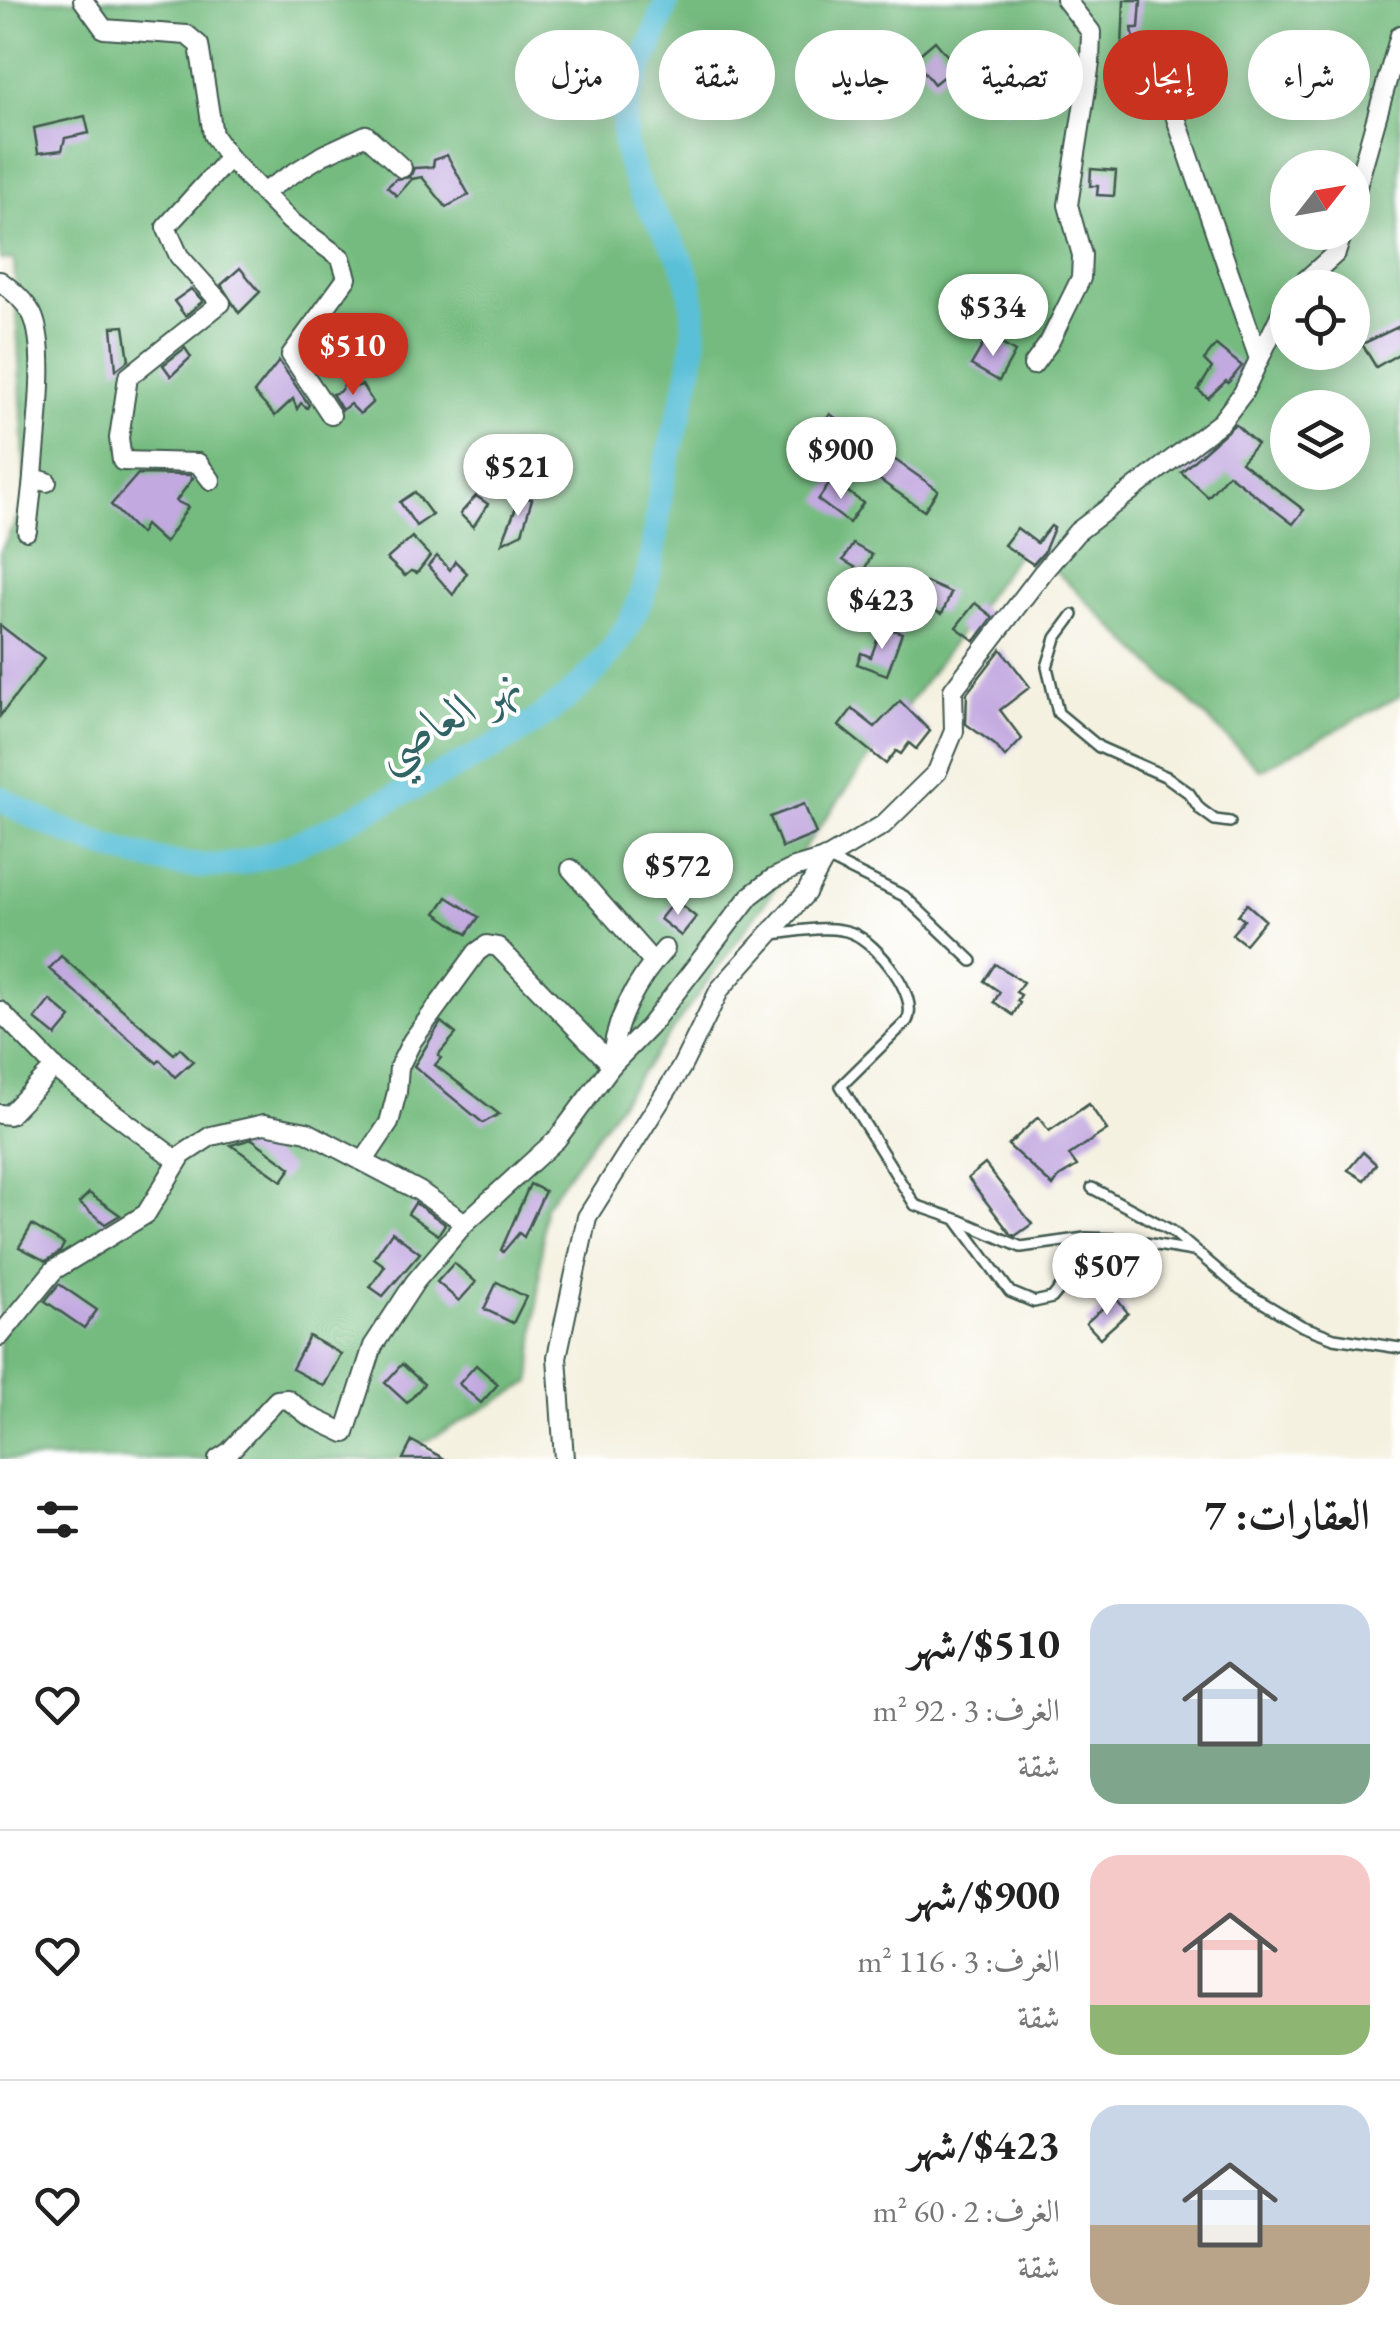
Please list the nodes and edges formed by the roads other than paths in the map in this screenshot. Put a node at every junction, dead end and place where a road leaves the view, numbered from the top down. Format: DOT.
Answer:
graph roads {
  1 [pos="83,0"];
  2 [pos="1066,0"];
  3 [pos="1400,36"];
  4 [pos="1178,120"];
  5 [pos="1367,150"];
  6 [pos="230,158"];
  7 [pos="402,168"];
  8 [pos="263,192"];
  9 [pos="1337,250"];
  10 [pos="1317,270"];
  11 [pos="0,280"];
  12 [pos="1270,333"];
  13 [pos="1258,356"];
  14 [pos="1033,365"];
  15 [pos="331,416"];
  16 [pos="211,480"];
  17 [pos="27,531"];
  18 [pos="1073,615"];
  19 [pos="1230,822"];
  20 [pos="826,858"];
  21 [pos="571,870"];
  22 [pos="769,934"];
  23 [pos="972,961"];
  24 [pos="0,1011"];
  25 [pos="612,1066"];
  26 [pos="55,1067"];
  27 [pos="0,1114"];
  28 [pos="178,1162"];
  29 [pos="363,1162"];
  30 [pos="1092,1188"];
  31 [pos="956,1218"];
  32 [pos="465,1223"];
  33 [pos="1085,1238"];
  34 [pos="1193,1252"];
  35 [pos="0,1336"];
  36 [pos="1400,1348"];
  37 [pos="218,1459"];
  38 [pos="564,1459"];
  1 -- 6 [label="street"];
  2 -- 14 [label="street"];
  3 -- 5 [label="street"];
  4 -- 13 [label="street"];
  6 -- 8 [label="street"];
  6 -- 16 [label="street"];
  7 -- 8 [label="street"];
  8 -- 15 [label="street"];
  9 -- 10 [label="street"];
  11 -- 17 [label="street"];
  12 -- 13 [label="street"];
  13 -- 20 [label="street"];
  18 -- 19 [label="lane"];
  20 -- 22 [label="street"];
  20 -- 23 [label="lane"];
  20 -- 25 [label="street"];
  21 -- 25 [label="street"];
  22 -- 31 [label="lane"];
  22 -- 38 [label="street"];
  24 -- 26 [label="street"];
  25 -- 29 [label="street"];
  25 -- 32 [label="street"];
  26 -- 27 [label="street"];
  26 -- 28 [label="street"];
  28 -- 29 [label="street"];
  28 -- 35 [label="street"];
  29 -- 32 [label="street"];
  30 -- 34 [label="lane"];
  31 -- 33 [label="lane"];
  31 -- 33 [label="lane"];
  32 -- 37 [label="street"];
  33 -- 34 [label="lane"];
  34 -- 36 [label="lane"];
}
